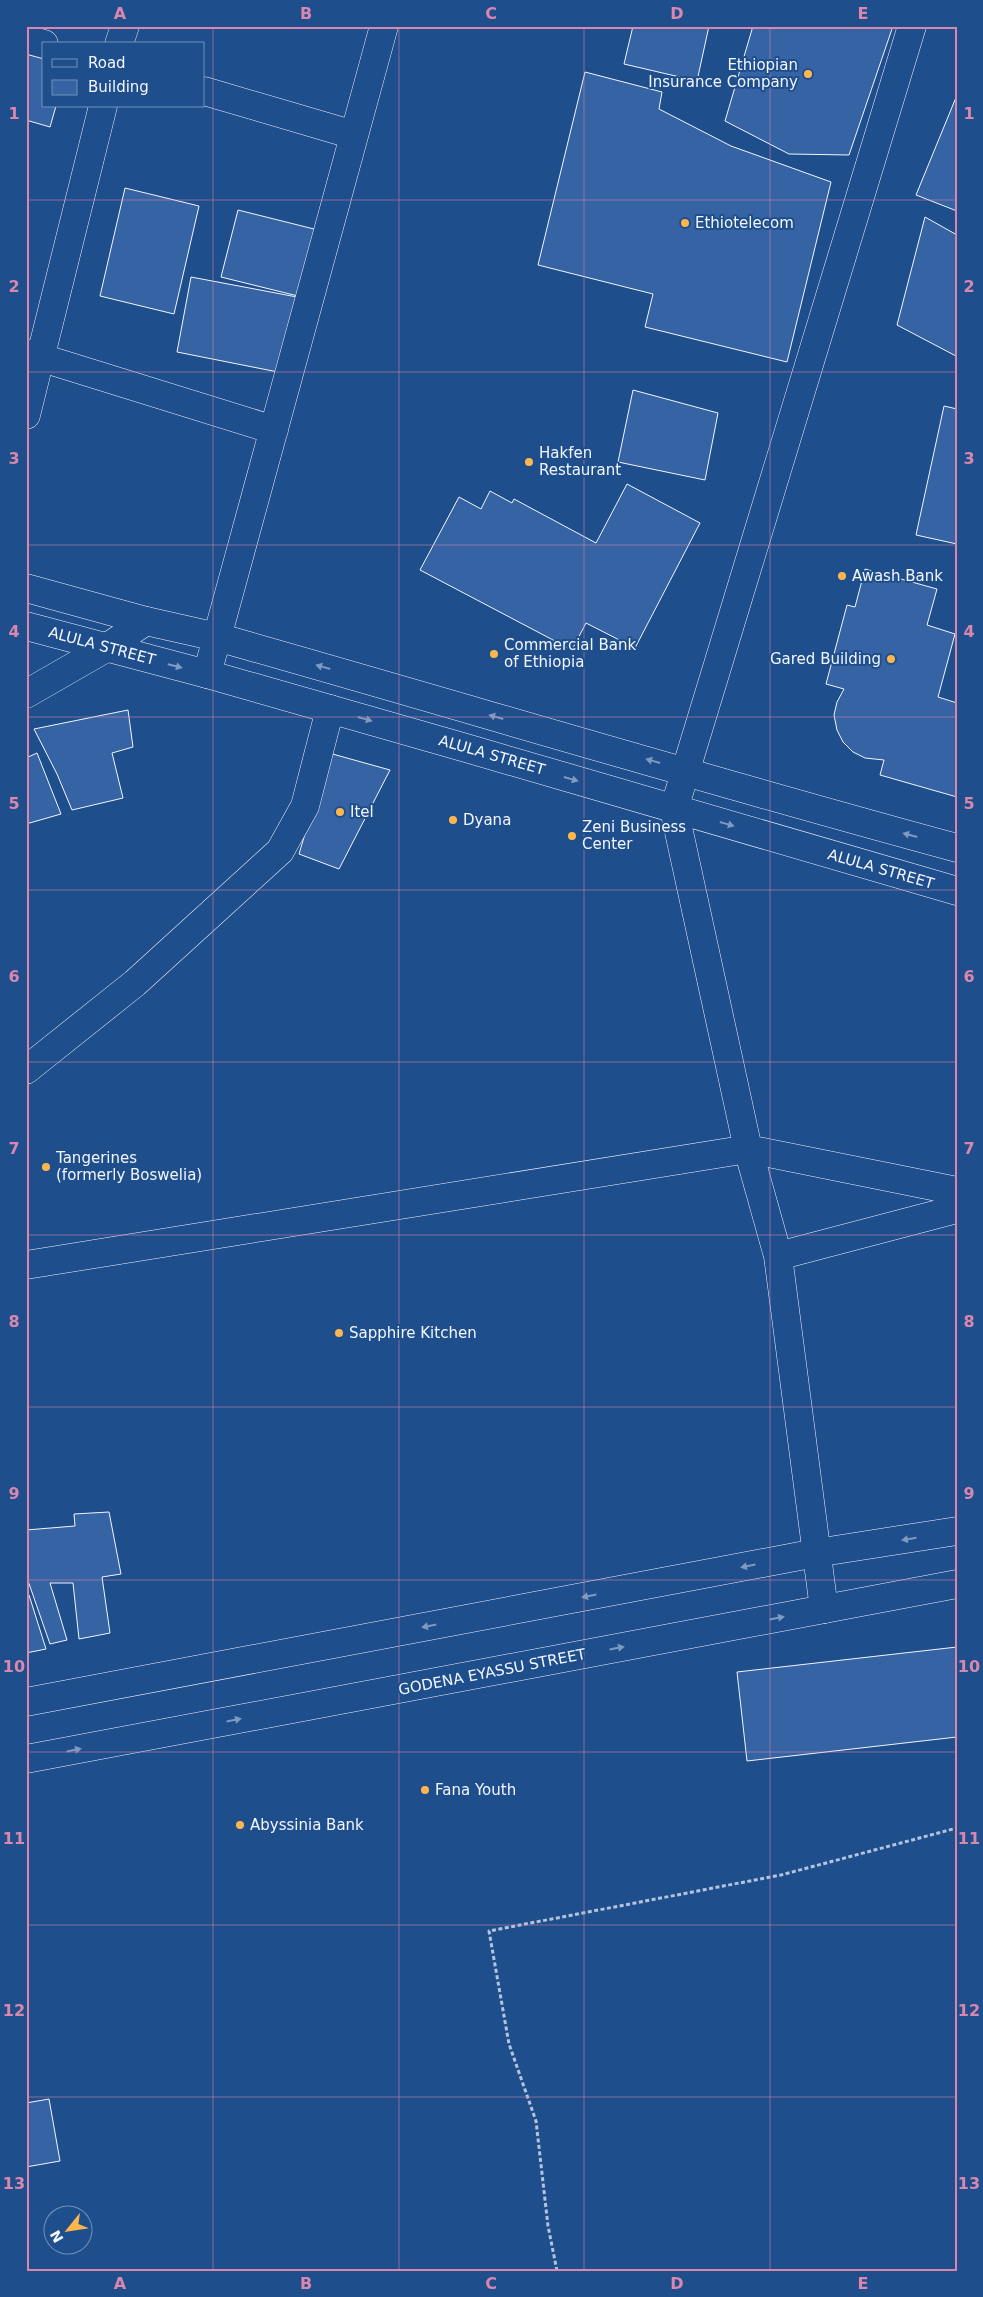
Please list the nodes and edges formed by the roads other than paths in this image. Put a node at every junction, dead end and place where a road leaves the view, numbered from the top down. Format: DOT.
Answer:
graph roads {
  1 [pos="124,26"];
  2 [pos="384,26"];
  3 [pos="912,26"];
  4 [pos="26,39"];
  5 [pos="120,42"];
  6 [pos="42,43"];
  7 [pos="205,91"];
  8 [pos="102,108"];
  9 [pos="354,135"];
  10 [pos="34,355"];
  11 [pos="26,415"];
  12 [pos="274,430"];
  13 [pos="26,588"];
  14 [pos="146,621"];
  15 [pos="26,626"];
  16 [pos="217,637"];
  17 [pos="106,648"];
  18 [pos="207,674"];
  19 [pos="26,694"];
  20 [pos="330,709"];
  21 [pos="687,771"];
  22 [pos="674,809"];
  23 [pos="957,848"];
  24 [pos="957,891"];
  25 [pos="26,1070"];
  26 [pos="748,1149"];
  27 [pos="957,1191"];
  28 [pos="957,1209"];
  29 [pos="778,1256"];
  30 [pos="26,1265"];
  31 [pos="957,1531"];
  32 [pos="816,1553"];
  33 [pos="957,1584"];
  34 [pos="824,1609"];
  35 [pos="26,1702"];
  36 [pos="26,1759"];
  1 -- 5 [label="street"];
  2 -- 9 [label="street"];
  3 -- 21 [label="street"];
  4 -- 6 [label="street"];
  7 -- 9 [label="street"];
  8 -- 10 [label="street"];
  9 -- 12 [label="street"];
  10 -- 11 [label="street"];
  10 -- 12 [label="street"];
  12 -- 16 [label="street"];
  13 -- 14 [label="street"];
  14 -- 16 [label="street"];
  14 -- 17 [label="street"];
  15 -- 17 [label="street, ALULA STREET"];
  16 -- 18 [label="street"];
  21 -- 16 [label="street, one-way"];
  17 -- 18 [label="street, ALULA STREET, one-way"];
  17 -- 19 [label="street"];
  18 -- 20 [label="street, ALULA STREET"];
  20 -- 22 [label="street, ALULA STREET, one-way"];
  20 -- 25 [label="street"];
  21 -- 22 [label="street"];
  23 -- 21 [label="street, one-way"];
  22 -- 24 [label="street, ALULA STREET, one-way"];
  22 -- 26 [label="street"];
  26 -- 27 [label="street"];
  26 -- 29 [label="street"];
  26 -- 30 [label="street"];
  28 -- 29 [label="street"];
  29 -- 32 [label="street"];
  31 -- 32 [label="street, one-way"];
  32 -- 34 [label="street"];
  32 -- 35 [label="street, one-way"];
  33 -- 34 [label="street, GODENA EYASSU STREET"];
  36 -- 34 [label="street, GODENA EYASSU STREET, one-way"];
}
